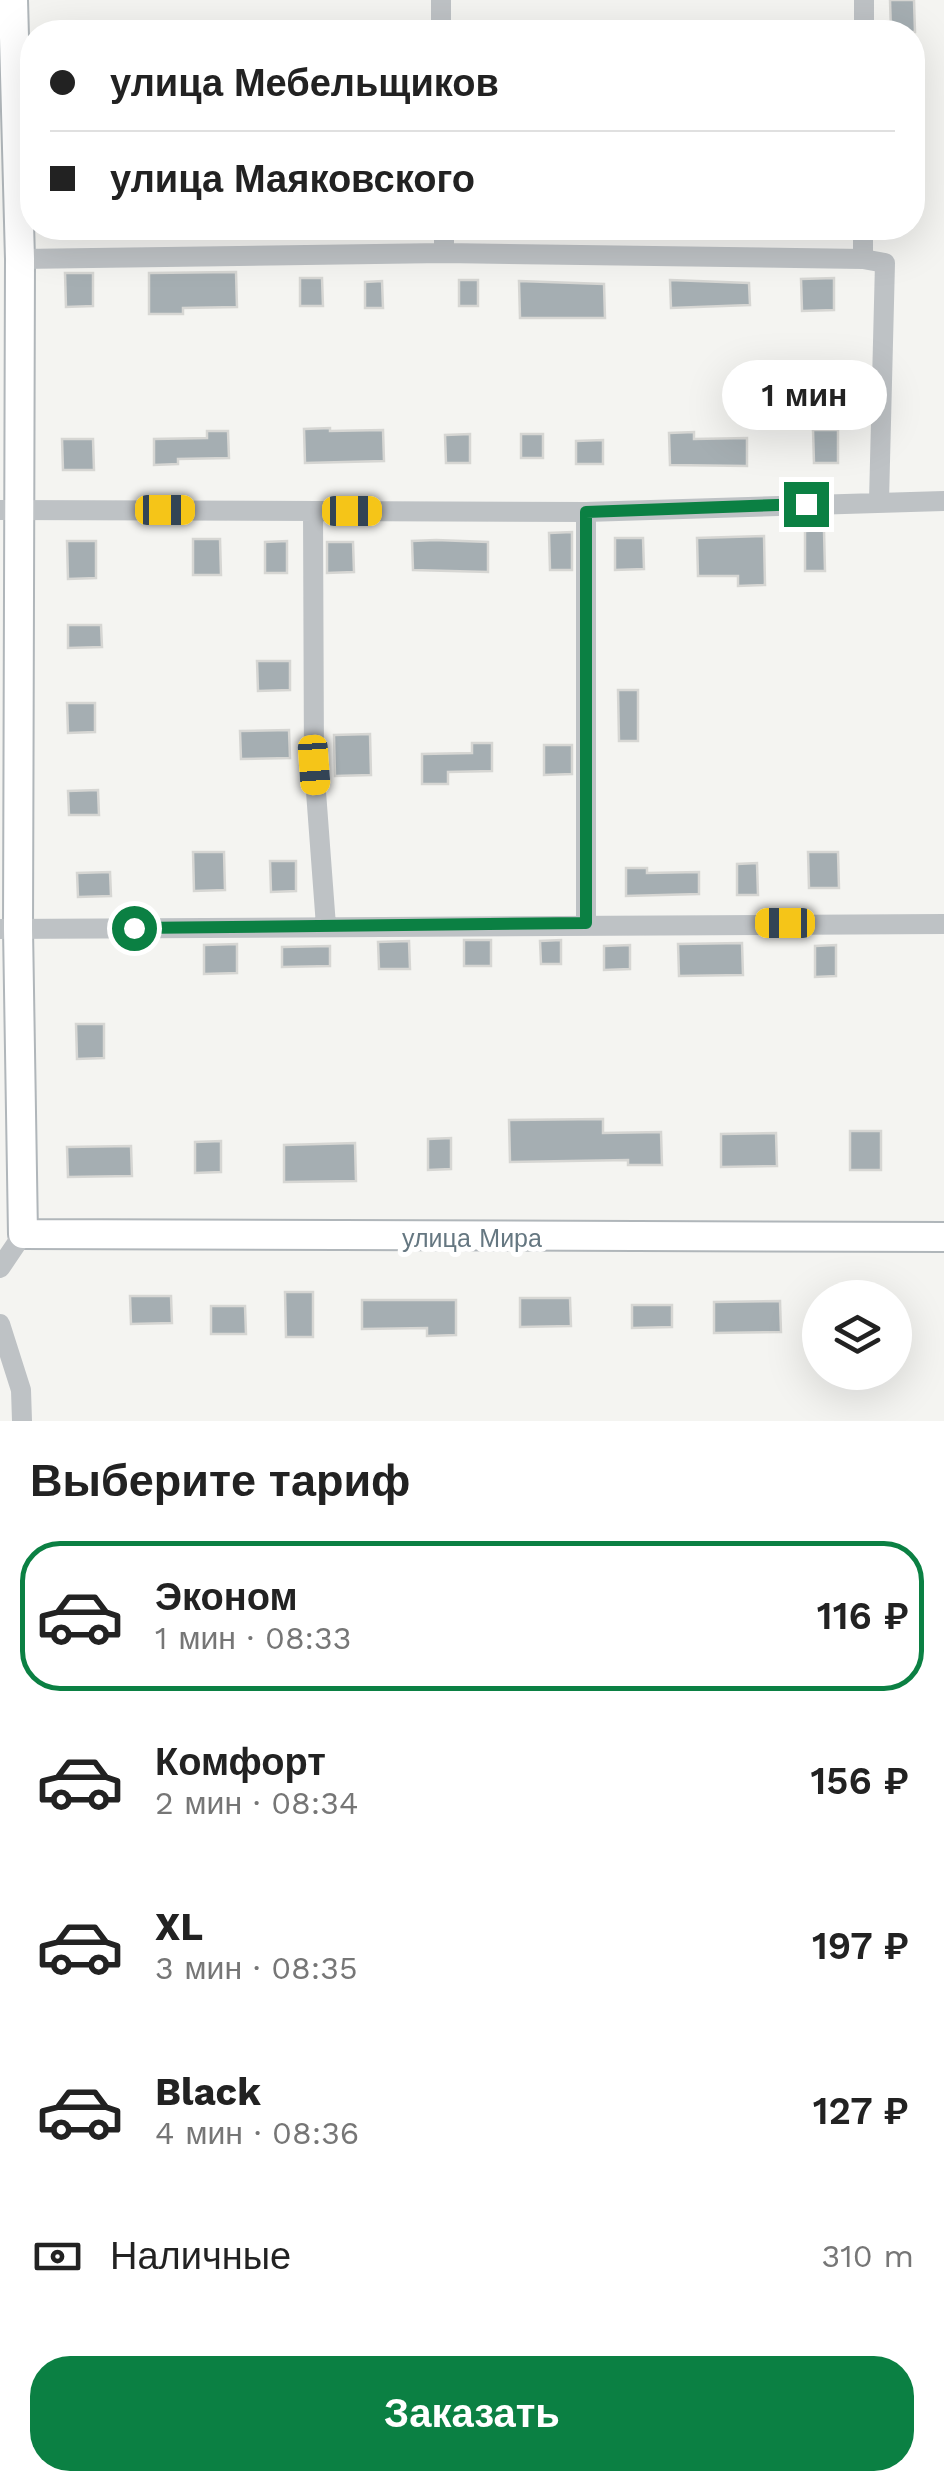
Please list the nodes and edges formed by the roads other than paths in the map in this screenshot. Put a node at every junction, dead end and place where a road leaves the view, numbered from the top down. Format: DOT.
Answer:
graph roads {
  1 [pos="13,0"];
  2 [pos="444,240"];
  3 [pos="863,240"];
  4 [pos="444,254"];
  5 [pos="863,259"];
  6 [pos="13,274"];
  7 [pos="879,501"];
  8 [pos="944,501"];
  9 [pos="9,510"];
  10 [pos="312,511"];
  11 [pos="586,512"];
  12 [pos="586,923"];
  13 [pos="944,924"];
  14 [pos="326,926"];
  15 [pos="9,929"];
  16 [pos="11,1234"];
  17 [pos="944,1238"];
  18 [pos="0,1268"];
  19 [pos="0,1324"];
  20 [pos="22,1421"];
  1 -- 6 [label="street"];
  2 -- 4 [label="street"];
  3 -- 5 [label="street"];
  4 -- 5 [label="street"];
  4 -- 6 [label="street"];
  5 -- 7 [label="street"];
  6 -- 9 [label="street"];
  7 -- 8 [label="street"];
  7 -- 11 [label="street"];
  9 -- 10 [label="street"];
  9 -- 15 [label="street"];
  10 -- 11 [label="street"];
  10 -- 14 [label="street"];
  11 -- 12 [label="street"];
  12 -- 13 [label="street"];
  12 -- 14 [label="street"];
  14 -- 15 [label="street"];
  15 -- 16 [label="street"];
  16 -- 17 [label="street, улица Мира"];
  16 -- 18 [label="street"];
  19 -- 20 [label="street"];
}
